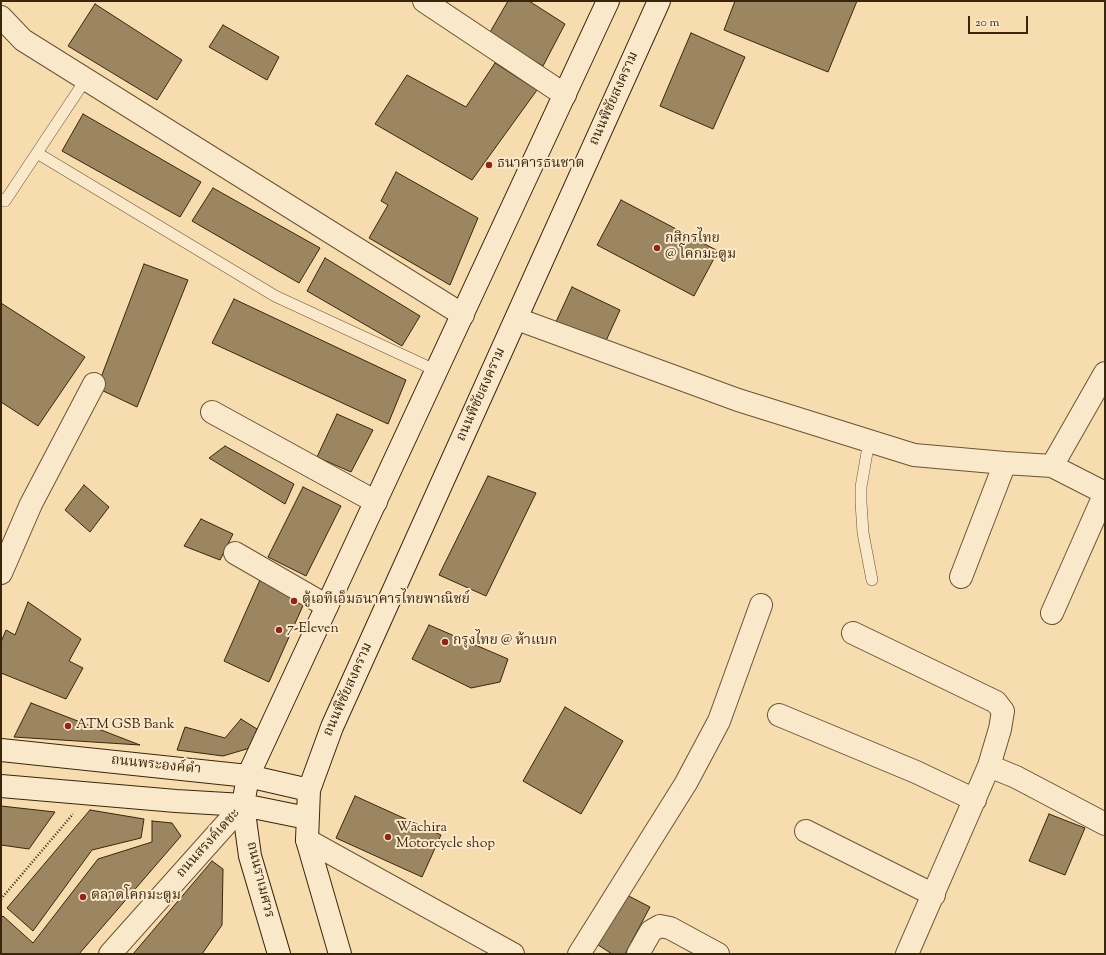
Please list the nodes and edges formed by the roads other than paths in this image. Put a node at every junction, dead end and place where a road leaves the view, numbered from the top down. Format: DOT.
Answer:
graph roads {
  1 [pos="424,1"];
  2 [pos="608,1"];
  3 [pos="659,1"];
  4 [pos="1,17"];
  5 [pos="86,79"];
  6 [pos="565,95"];
  7 [pos="36,153"];
  8 [pos="1,199"];
  9 [pos="463,315"];
  10 [pos="516,319"];
  11 [pos="437,371"];
  12 [pos="1105,373"];
  13 [pos="94,384"];
  14 [pos="212,412"];
  15 [pos="869,441"];
  16 [pos="1005,464"];
  17 [pos="1052,466"];
  18 [pos="1105,493"];
  19 [pos="376,502"];
  20 [pos="235,553"];
  21 [pos="1,573"];
  22 [pos="961,577"];
  23 [pos="872,580"];
  24 [pos="761,605"];
  25 [pos="327,606"];
  26 [pos="1052,613"];
  27 [pos="853,633"];
  28 [pos="779,716"];
  29 [pos="1,750"];
  30 [pos="990,766"];
  31 [pos="248,776"];
  32 [pos="1,786"];
  33 [pos="309,790"];
  34 [pos="975,800"];
  35 [pos="243,805"];
  36 [pos="307,818"];
  37 [pos="1105,824"];
  38 [pos="806,832"];
  39 [pos="307,840"];
  40 [pos="934,895"];
  41 [pos="110,954"];
  42 [pos="279,954"];
  43 [pos="340,954"];
  44 [pos="513,954"];
  45 [pos="578,954"];
  46 [pos="638,954"];
  47 [pos="718,954"];
  48 [pos="907,954"];
  1 -- 6 [label="street"];
  2 -- 6 [label="street"];
  3 -- 10 [label="street, ถนนพิชัยสงคราม"];
  4 -- 5 [label="street"];
  5 -- 7 [label="lane"];
  5 -- 9 [label="street"];
  6 -- 9 [label="street"];
  7 -- 8 [label="lane"];
  7 -- 11 [label="lane"];
  9 -- 11 [label="street"];
  10 -- 15 [label="street"];
  10 -- 33 [label="street, ถนนพิชัยสงคราม"];
  11 -- 19 [label="street"];
  12 -- 17 [label="street"];
  13 -- 21 [label="street"];
  14 -- 19 [label="street"];
  15 -- 16 [label="street"];
  15 -- 23 [label="lane"];
  16 -- 17 [label="street"];
  16 -- 22 [label="street"];
  17 -- 18 [label="street"];
  18 -- 26 [label="street"];
  19 -- 25 [label="street"];
  20 -- 25 [label="street"];
  24 -- 45 [label="street"];
  25 -- 31 [label="street"];
  27 -- 30 [label="street"];
  28 -- 34 [label="street"];
  29 -- 31 [label="street, ถนนพระองค์ดำ"];
  30 -- 34 [label="street"];
  30 -- 37 [label="street"];
  31 -- 33 [label="street, ถนนพระองค์ดำ"];
  31 -- 35 [label="street"];
  32 -- 35 [label="street"];
  33 -- 36 [label="street, ถนนพิชัยสงคราม"];
  34 -- 40 [label="street"];
  35 -- 36 [label="street"];
  35 -- 41 [label="street, ถนนสรงค์เดชะ"];
  35 -- 42 [label="street, ถนนราเมศวร"];
  36 -- 39 [label="street"];
  38 -- 40 [label="street"];
  39 -- 43 [label="street"];
  39 -- 44 [label="street"];
  40 -- 48 [label="street"];
  46 -- 47 [label="street"];
}
